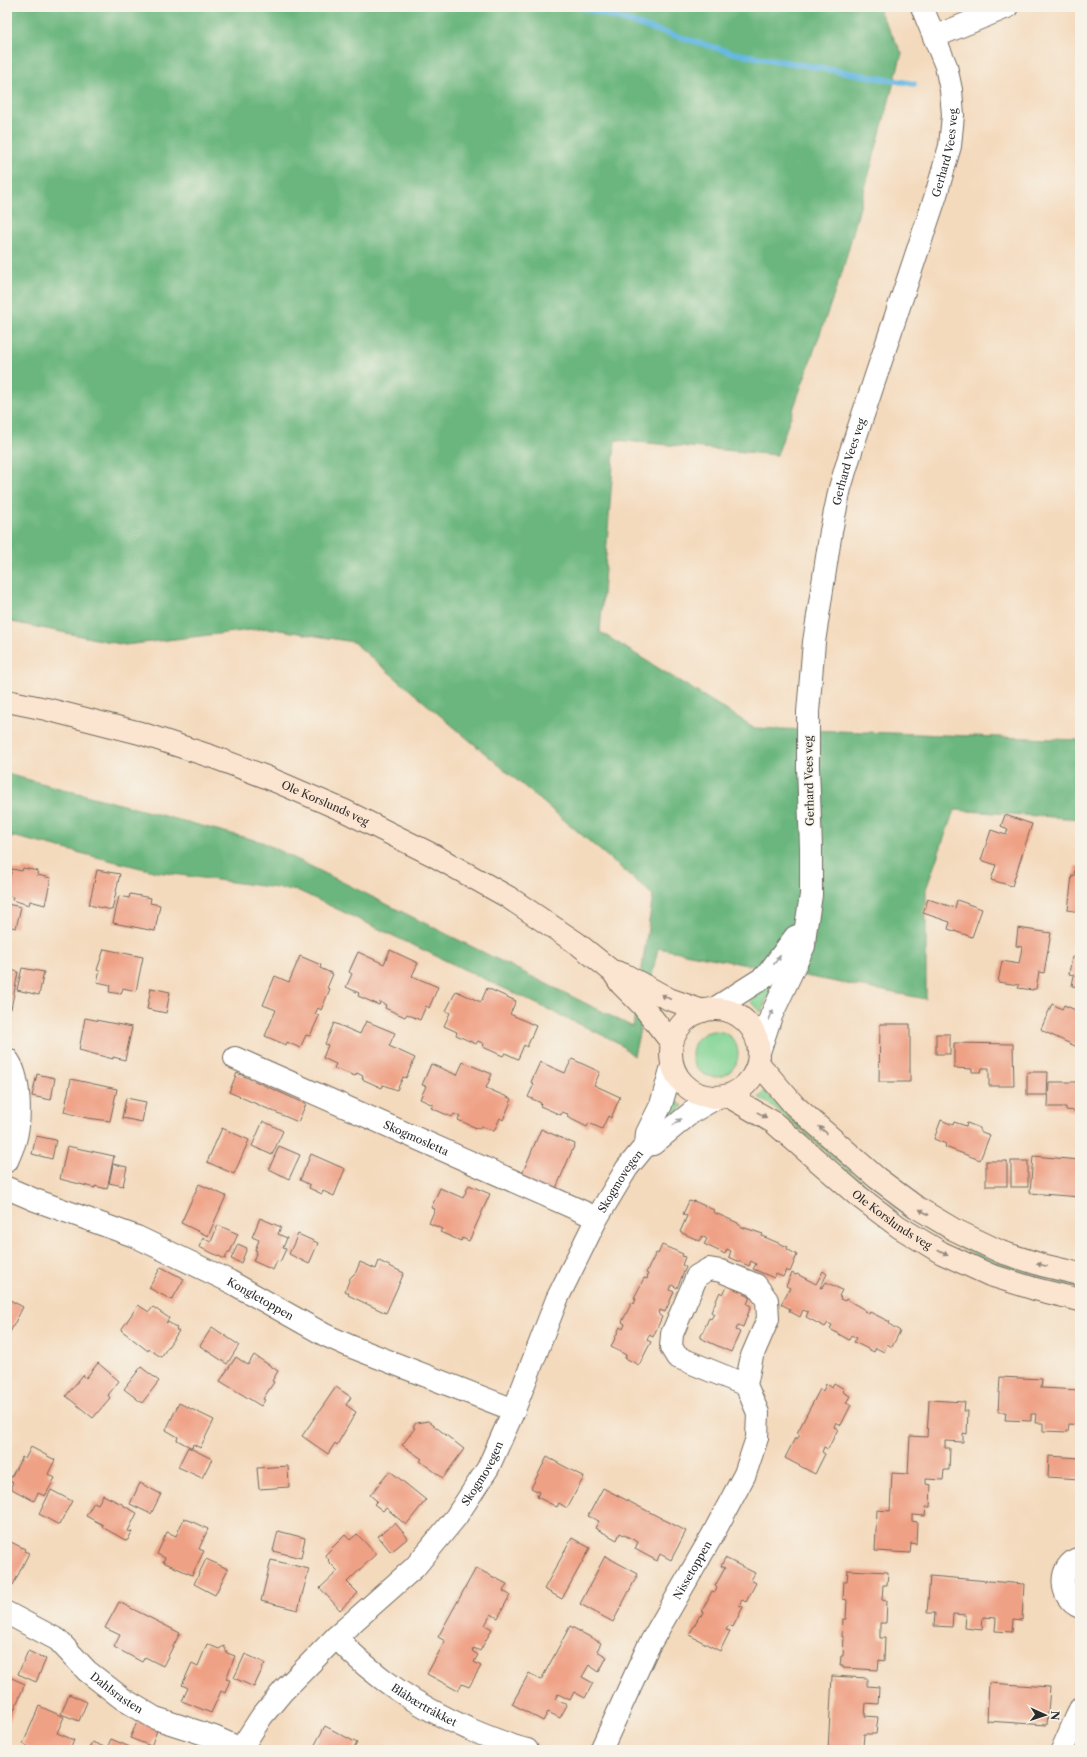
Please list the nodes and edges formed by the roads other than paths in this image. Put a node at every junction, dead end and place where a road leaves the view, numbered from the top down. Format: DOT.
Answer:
graph roads {
  1 [pos="922,7"];
  2 [pos="1007,7"];
  3 [pos="934,37"];
  4 [pos="7,701"];
  5 [pos="805,933"];
  6 [pos="613,972"];
  7 [pos="708,1010"];
  8 [pos="672,1043"];
  9 [pos="234,1058"];
  10 [pos="759,1058"];
  11 [pos="7,1059"];
  12 [pos="672,1066"];
  13 [pos="722,1097"];
  14 [pos="646,1145"];
  15 [pos="7,1161"];
  16 [pos="7,1188"];
  17 [pos="597,1218"];
  18 [pos="1080,1274"];
  19 [pos="1080,1300"];
  20 [pos="746,1385"];
  21 [pos="514,1410"];
  22 [pos="1080,1558"];
  23 [pos="1080,1607"];
  24 [pos="7,1613"];
  25 [pos="336,1637"];
  26 [pos="1080,1708"];
  27 [pos="241,1750"];
  28 [pos="527,1750"];
  29 [pos="601,1750"];
  30 [pos="1062,1750"];
  1 -- 3 [label="street, Gerhard Vees veg"];
  2 -- 3 [label="street"];
  3 -- 5 [label="street, Gerhard Vees veg"];
  4 -- 6 [label="street, Ole Korslunds veg"];
  7 -- 5 [label="street, one-way"];
  10 -- 5 [label="street, Gerhard Vees veg, one-way"];
  7 -- 6 [label="street, Ole Korslunds veg, one-way"];
  6 -- 8 [label="street, Ole Korslunds veg"];
  7 -- 8 [label="street"];
  7 -- 10 [label="street"];
  8 -- 12 [label="street"];
  9 -- 17 [label="street, Skogmosletta"];
  10 -- 13 [label="street"];
  18 -- 10 [label="street, one-way"];
  11 -- 15 [label="street"];
  12 -- 13 [label="street"];
  12 -- 14 [label="street, Skogmovegen"];
  14 -- 13 [label="street, Skogmovegen, one-way"];
  13 -- 19 [label="street, Ole Korslunds veg, one-way"];
  14 -- 17 [label="street, Skogmovegen"];
  16 -- 21 [label="street, Kongletoppen"];
  17 -- 21 [label="street, Skogmovegen"];
  20 -- 20 [label="street"];
  20 -- 29 [label="street, Nissetoppen"];
  21 -- 25 [label="street, Skogmovegen"];
  22 -- 23 [label="street"];
  24 -- 27 [label="street, Dahlsrasten"];
  25 -- 27 [label="street, Skogmovegen"];
  25 -- 28 [label="street, Blåbærtråkket"];
  26 -- 30 [label="street"];
}
